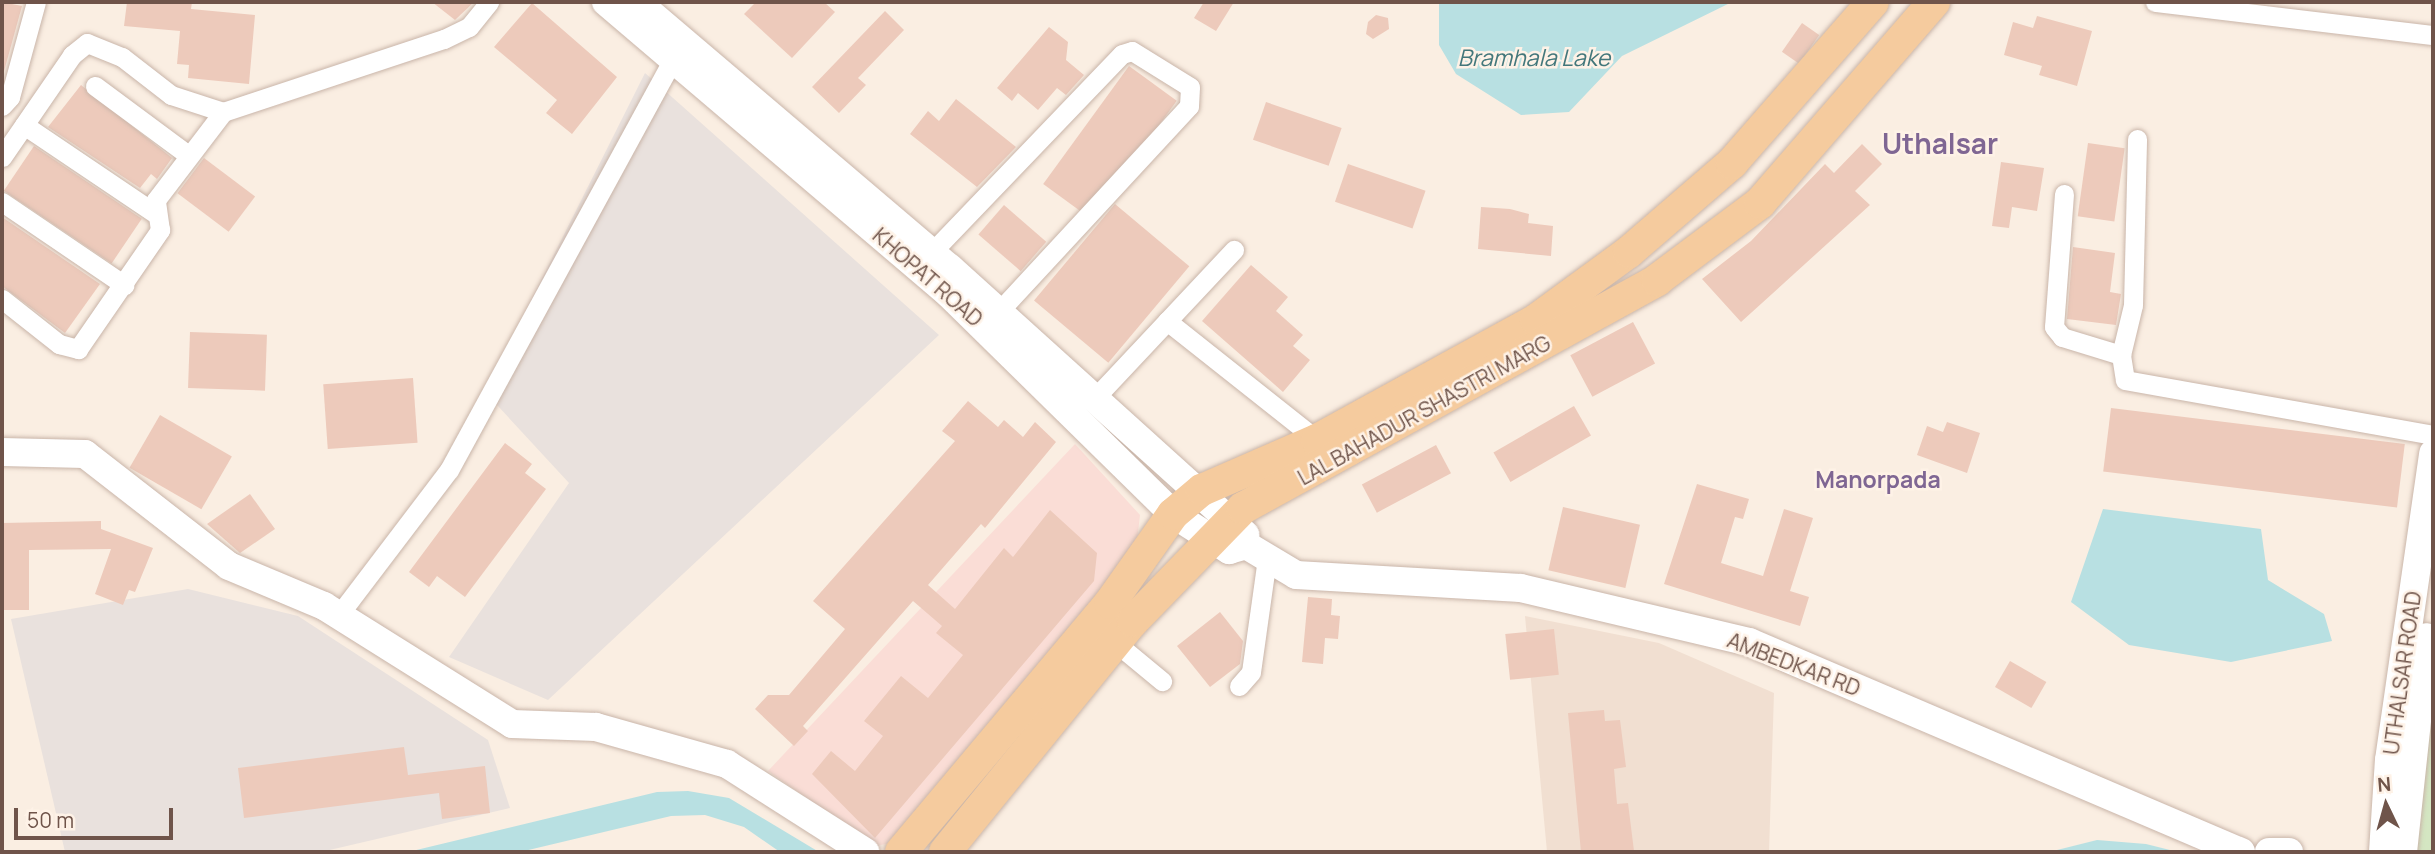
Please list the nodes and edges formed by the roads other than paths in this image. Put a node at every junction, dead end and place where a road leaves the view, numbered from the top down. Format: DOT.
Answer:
graph roads {
  1 [pos="36,2"];
  2 [pos="489,2"];
  3 [pos="606,2"];
  4 [pos="1873,2"];
  5 [pos="1897,2"];
  6 [pos="1934,2"];
  7 [pos="2155,2"];
  8 [pos="649,12"];
  9 [pos="2433,35"];
  10 [pos="674,58"];
  11 [pos="95,86"];
  12 [pos="2,106"];
  13 [pos="223,112"];
  14 [pos="24,125"];
  15 [pos="2137,139"];
  16 [pos="187,154"];
  17 [pos="2,157"];
  18 [pos="2064,194"];
  19 [pos="2,202"];
  20 [pos="156,214"];
  21 [pos="1674,244"];
  22 [pos="1234,250"];
  23 [pos="932,252"];
  24 [pos="1629,252"];
  25 [pos="1657,279"];
  26 [pos="124,285"];
  27 [pos="2,299"];
  28 [pos="998,312"];
  29 [pos="1167,321"];
  30 [pos="2122,355"];
  31 [pos="1093,400"];
  32 [pos="2433,435"];
  33 [pos="1317,440"];
  34 [pos="2,452"];
  35 [pos="2433,453"];
  36 [pos="1202,490"];
  37 [pos="1173,514"];
  38 [pos="2429,515"];
  39 [pos="1240,540"];
  40 [pos="2426,591"];
  41 [pos="338,615"];
  42 [pos="1116,643"];
  43 [pos="1162,681"];
  44 [pos="1239,686"];
  45 [pos="865,852"];
  46 [pos="901,852"];
  47 [pos="945,852"];
  48 [pos="2241,852"];
  49 [pos="2269,852"];
  50 [pos="2289,852"];
  51 [pos="2383,852"];
  52 [pos="2403,852"];
  1 -- 12 [label="street"];
  2 -- 13 [label="street"];
  3 -- 8 [label="main road, KHOPAT ROAD"];
  4 -- 24 [label="main road, LAL BAHADUR SHASTRI MARG"];
  5 -- 21 [label="main road"];
  6 -- 25 [label="main road, LAL BAHADUR SHASTRI MARG"];
  7 -- 9 [label="street"];
  8 -- 10 [label="main road, KHOPAT ROAD"];
  8 -- 23 [label="main road, KHOPAT ROAD"];
  10 -- 37 [label="main road, KHOPAT ROAD"];
  10 -- 41 [label="street"];
  11 -- 16 [label="street"];
  13 -- 14 [label="street"];
  13 -- 16 [label="street"];
  14 -- 17 [label="street"];
  14 -- 20 [label="street"];
  15 -- 30 [label="street"];
  16 -- 20 [label="street"];
  18 -- 30 [label="street"];
  19 -- 26 [label="street"];
  20 -- 26 [label="street"];
  21 -- 24 [label="main road"];
  21 -- 25 [label="main road"];
  22 -- 29 [label="street"];
  23 -- 28 [label="main road, KHOPAT ROAD"];
  23 -- 28 [label="street"];
  24 -- 33 [label="main road, LAL BAHADUR SHASTRI MARG"];
  25 -- 39 [label="main road, LAL BAHADUR SHASTRI MARG"];
  26 -- 27 [label="street"];
  28 -- 31 [label="main road, KHOPAT ROAD"];
  29 -- 31 [label="street"];
  29 -- 33 [label="street"];
  30 -- 32 [label="street"];
  31 -- 36 [label="main road, KHOPAT ROAD"];
  33 -- 36 [label="main road, LAL BAHADUR SHASTRI MARG"];
  34 -- 41 [label="main road"];
  35 -- 38 [label="main road, UTHALSAR ROAD"];
  36 -- 37 [label="main road, LAL BAHADUR SHASTRI MARG"];
  36 -- 39 [label="main road, KHOPAT ROAD"];
  37 -- 39 [label="main road, KHOPAT ROAD"];
  37 -- 46 [label="main road, LAL BAHADUR SHASTRI MARG"];
  38 -- 40 [label="main road, UTHALSAR ROAD"];
  39 -- 42 [label="main road, LAL BAHADUR SHASTRI MARG"];
  39 -- 44 [label="street"];
  39 -- 48 [label="main road, AMBEDKAR RD"];
  40 -- 51 [label="main road, UTHALSAR ROAD"];
  40 -- 52 [label="main road"];
  41 -- 45 [label="main road"];
  42 -- 43 [label="street"];
  42 -- 47 [label="main road, LAL BAHADUR SHASTRI MARG"];
  49 -- 50 [label="main road"];
}
